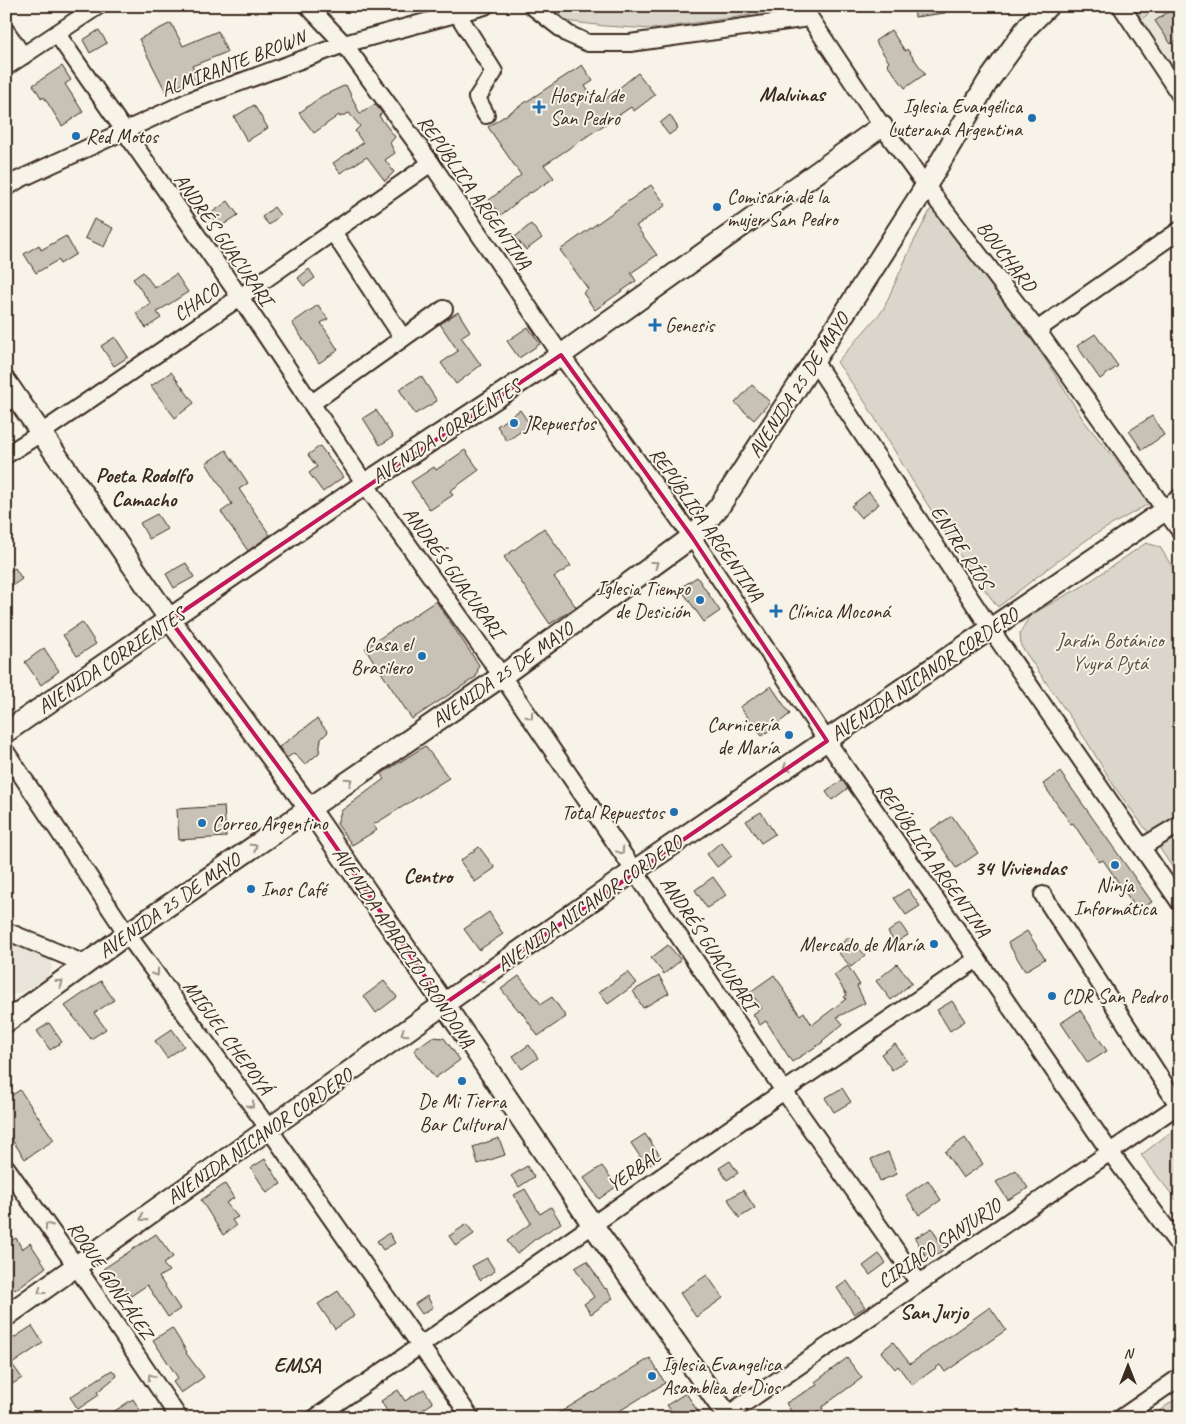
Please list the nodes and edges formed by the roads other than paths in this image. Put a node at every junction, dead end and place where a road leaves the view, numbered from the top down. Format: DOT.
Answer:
graph roads {
  1 [pos="98,6"];
  2 [pos="308,6"];
  3 [pos="485,6"];
  4 [pos="532,6"];
  5 [pos="1048,6"];
  6 [pos="1121,6"];
  7 [pos="805,12"];
  8 [pos="457,13"];
  9 [pos="6,32"];
  10 [pos="57,34"];
  11 [pos="344,44"];
  12 [pos="23,56"];
  13 [pos="6,68"];
  14 [pos="1180,95"];
  15 [pos="486,115"];
  16 [pos="882,126"];
  17 [pos="123,131"];
  18 [pos="431,163"];
  19 [pos="926,186"];
  20 [pos="6,188"];
  21 [pos="1180,230"];
  22 [pos="333,232"];
  23 [pos="240,297"];
  24 [pos="444,309"];
  25 [pos="1037,330"];
  26 [pos="403,338"];
  27 [pos="561,355"];
  28 [pos="814,361"];
  29 [pos="6,382"];
  30 [pos="312,403"];
  31 [pos="41,434"];
  32 [pos="6,455"];
  33 [pos="365,484"];
  34 [pos="1173,505"];
  35 [pos="1180,531"];
  36 [pos="692,537"];
  37 [pos="170,620"];
  38 [pos="990,628"];
  39 [pos="502,676"];
  40 [pos="6,732"];
  41 [pos="827,741"];
  42 [pos="6,752"];
  43 [pos="309,808"];
  44 [pos="1180,824"];
  45 [pos="1142,847"];
  46 [pos="634,871"];
  47 [pos="1043,895"];
  48 [pos="1180,903"];
  49 [pos="6,931"];
  50 [pos="127,934"];
  51 [pos="977,959"];
  52 [pos="85,964"];
  53 [pos="34,1002"];
  54 [pos="444,1004"];
  55 [pos="6,1008"];
  56 [pos="6,1022"];
  57 [pos="784,1091"];
  58 [pos="1179,1104"];
  59 [pos="269,1129"];
  60 [pos="1110,1152"];
  61 [pos="6,1167"];
  62 [pos="592,1224"];
  63 [pos="1180,1247"];
  64 [pos="76,1266"];
  65 [pos="919,1283"];
  66 [pos="6,1316"];
  67 [pos="421,1345"];
  68 [pos="1180,1377"];
  69 [pos="726,1417"];
  70 [pos="179,1418"];
  71 [pos="314,1418"];
  72 [pos="471,1418"];
  73 [pos="1121,1418"];
  1 -- 10 [label="street"];
  2 -- 11 [label="street, REPÚBLICA ARGENTINA"];
  3 -- 8 [label="street, ALMIRANTE BROWN"];
  4 -- 7 [label="street"];
  5 -- 19 [label="main road, AVENIDA 25 DE MAYO"];
  6 -- 14 [label="street"];
  7 -- 16 [label="street, BOUCHARD"];
  8 -- 11 [label="street, ALMIRANTE BROWN"];
  8 -- 15 [label="street"];
  9 -- 12 [label="street"];
  10 -- 12 [label="street"];
  10 -- 17 [label="street, ANDRÉS GUACURARI"];
  11 -- 17 [label="street, ALMIRANTE BROWN"];
  11 -- 18 [label="street, REPÚBLICA ARGENTINA"];
  12 -- 13 [label="street"];
  16 -- 19 [label="street, BOUCHARD"];
  16 -- 27 [label="main road, AVENIDA CORRIENTES"];
  17 -- 20 [label="street, ALMIRANTE BROWN"];
  17 -- 23 [label="street, ANDRÉS GUACURARI"];
  18 -- 22 [label="street, CHACO"];
  18 -- 27 [label="street, REPÚBLICA ARGENTINA"];
  19 -- 25 [label="street, BOUCHARD"];
  19 -- 28 [label="main road, AVENIDA 25 DE MAYO"];
  21 -- 25 [label="street"];
  22 -- 23 [label="street, CHACO"];
  22 -- 26 [label="street"];
  23 -- 30 [label="street, ANDRÉS GUACURARI"];
  23 -- 31 [label="street, CHACO"];
  24 -- 26 [label="street"];
  25 -- 34 [label="street, BOUCHARD"];
  26 -- 30 [label="street"];
  27 -- 33 [label="main road, AVENIDA CORRIENTES"];
  27 -- 36 [label="street, REPÚBLICA ARGENTINA"];
  28 -- 36 [label="main road, AVENIDA 25 DE MAYO"];
  28 -- 38 [label="street, ENTRE RÍOS"];
  29 -- 31 [label="main road, AVENIDA APARICIO GRONDONA"];
  30 -- 33 [label="street, ANDRÉS GUACURARI"];
  31 -- 32 [label="street, CHACO"];
  31 -- 37 [label="main road, AVENIDA APARICIO GRONDONA"];
  33 -- 37 [label="main road, AVENIDA CORRIENTES"];
  33 -- 39 [label="street, ANDRÉS GUACURARI"];
  34 -- 35 [label="street, BOUCHARD"];
  34 -- 38 [label="main road, AVENIDA NICANOR CORDERO"];
  39 -- 36 [label="main road, AVENIDA 25 DE MAYO, one-way"];
  36 -- 41 [label="street, REPÚBLICA ARGENTINA"];
  37 -- 40 [label="main road, AVENIDA CORRIENTES"];
  37 -- 43 [label="main road, AVENIDA APARICIO GRONDONA"];
  38 -- 41 [label="main road, AVENIDA NICANOR CORDERO"];
  38 -- 45 [label="street, ENTRE RÍOS"];
  43 -- 39 [label="main road, AVENIDA 25 DE MAYO, one-way"];
  39 -- 46 [label="street, ANDRÉS GUACURARI, one-way"];
  41 -- 46 [label="main road, AVENIDA NICANOR CORDERO, one-way"];
  41 -- 51 [label="street, REPÚBLICA ARGENTINA"];
  42 -- 50 [label="street, MIGUEL CHEPOYÁ"];
  50 -- 43 [label="main road, AVENIDA 25 DE MAYO, one-way"];
  43 -- 54 [label="main road, AVENIDA APARICIO GRONDONA"];
  44 -- 45 [label="street"];
  45 -- 48 [label="street, ENTRE RÍOS"];
  46 -- 54 [label="main road, AVENIDA NICANOR CORDERO, one-way"];
  46 -- 57 [label="street, ANDRÉS GUACURARI"];
  47 -- 58 [label="street"];
  49 -- 52 [label="street"];
  50 -- 52 [label="main road, AVENIDA 25 DE MAYO"];
  50 -- 59 [label="street, MIGUEL CHEPOYÁ, one-way"];
  51 -- 57 [label="street, YERBAL"];
  51 -- 60 [label="street, REPÚBLICA ARGENTINA"];
  53 -- 52 [label="main road, AVENIDA 25 DE MAYO, one-way"];
  53 -- 55 [label="street"];
  53 -- 56 [label="main road, AVENIDA 25 DE MAYO"];
  54 -- 59 [label="main road, AVENIDA NICANOR CORDERO, one-way"];
  54 -- 62 [label="main road, AVENIDA APARICIO GRONDONA"];
  57 -- 62 [label="street, YERBAL"];
  57 -- 65 [label="street, ANDRÉS GUACURARI"];
  58 -- 60 [label="street, CIRIACO SANJURJO"];
  59 -- 64 [label="main road, AVENIDA NICANOR CORDERO, one-way"];
  59 -- 67 [label="street, MIGUEL CHEPOYÁ"];
  60 -- 63 [label="street, REPÚBLICA ARGENTINA"];
  60 -- 65 [label="street, CIRIACO SANJURJO"];
  64 -- 61 [label="street, ROQUE GONZÁLEZ, one-way"];
  62 -- 67 [label="street, YERBAL"];
  62 -- 69 [label="main road, AVENIDA APARICIO GRONDONA"];
  64 -- 66 [label="main road, AVENIDA NICANOR CORDERO, one-way"];
  70 -- 64 [label="street, ROQUE GONZÁLEZ, one-way"];
  65 -- 69 [label="street, CIRIACO SANJURJO"];
  67 -- 71 [label="street, YERBAL"];
  67 -- 72 [label="street, MIGUEL CHEPOYÁ"];
  68 -- 73 [label="street"];
}
